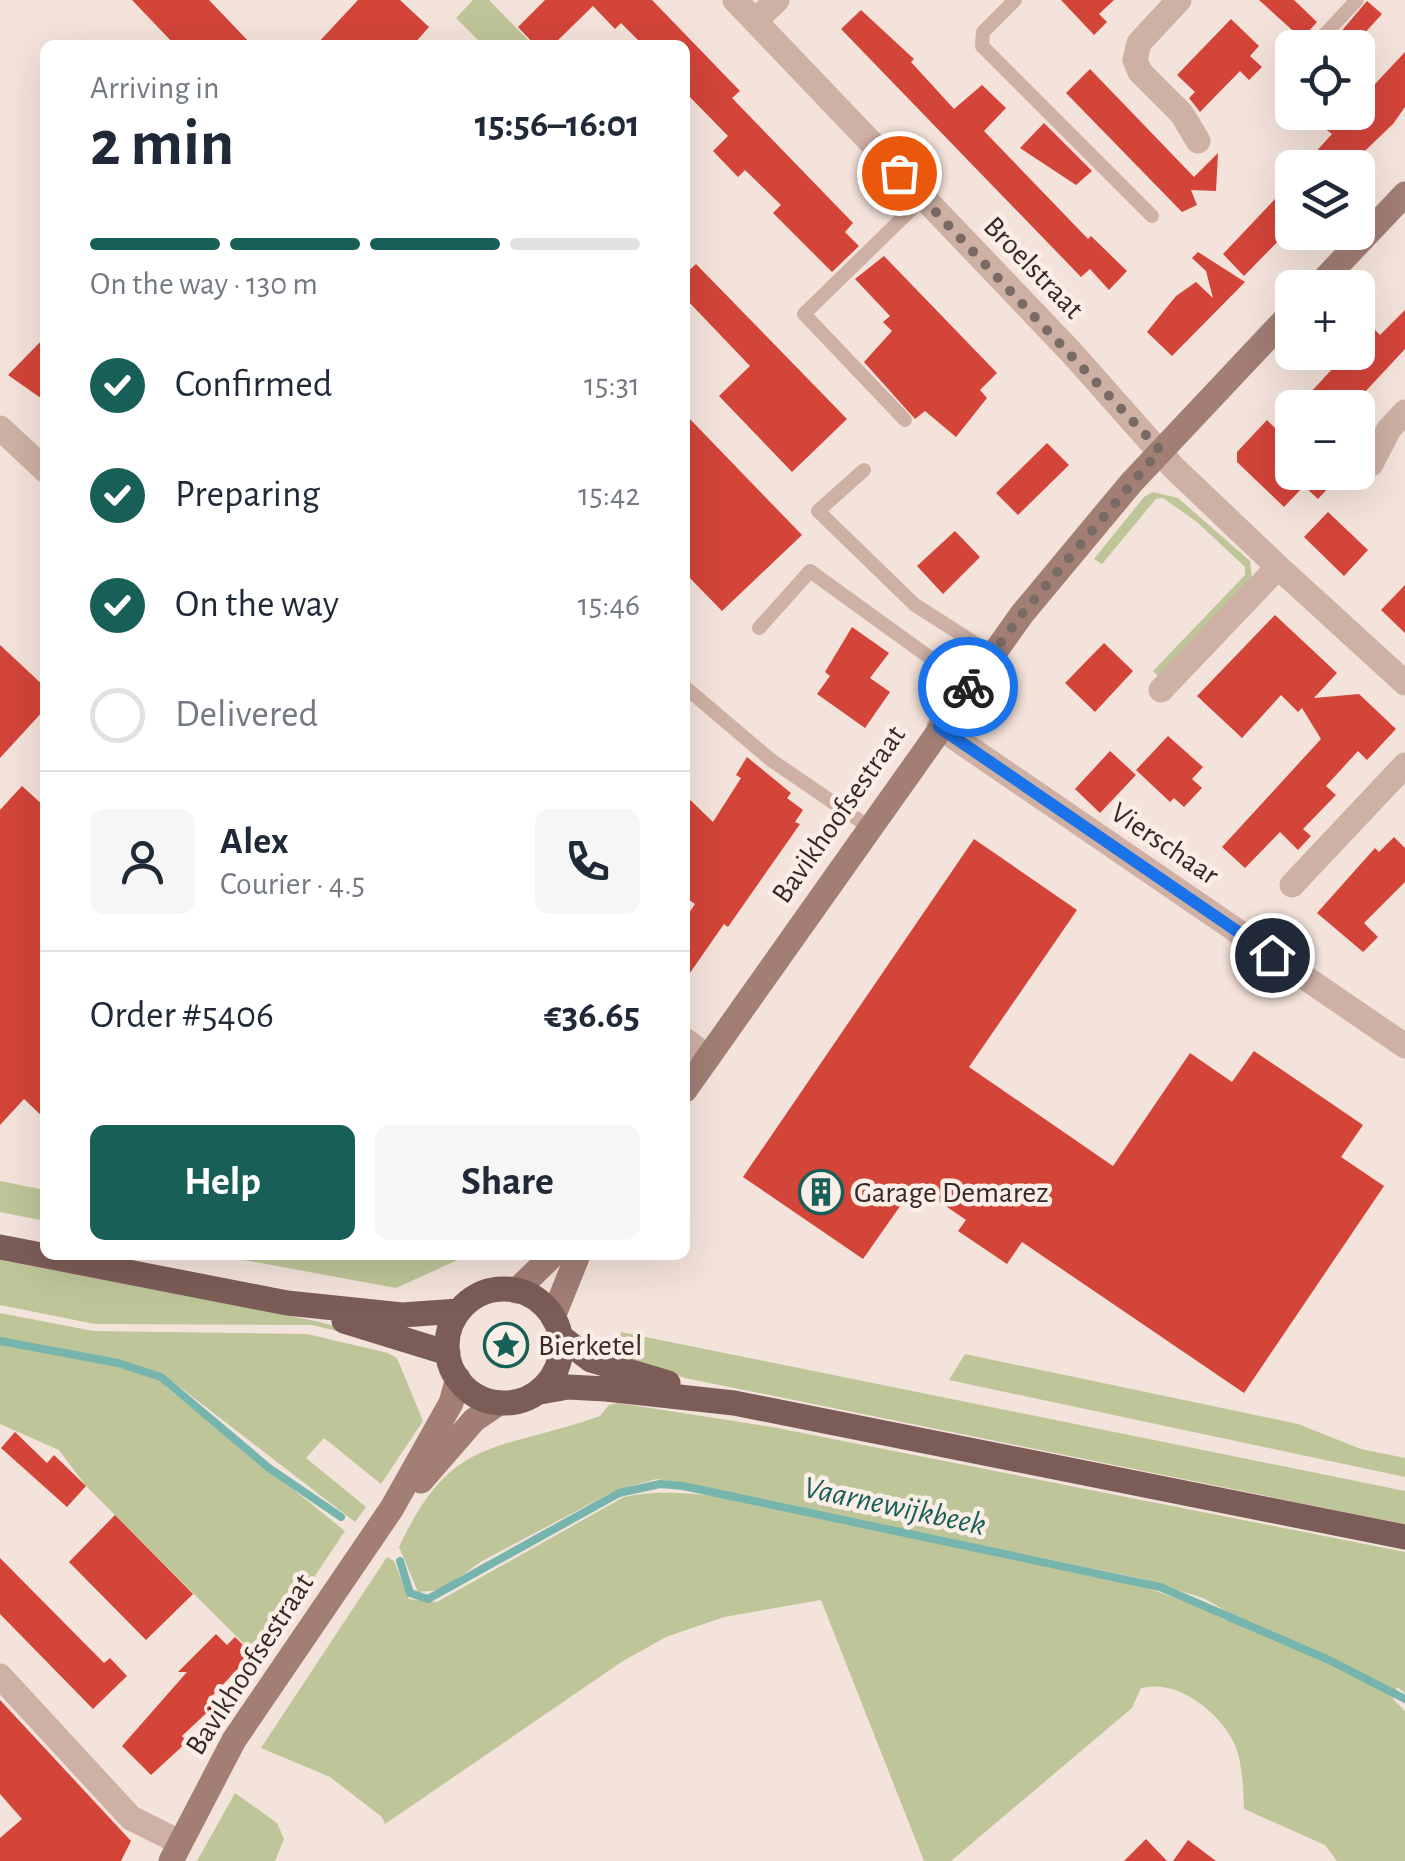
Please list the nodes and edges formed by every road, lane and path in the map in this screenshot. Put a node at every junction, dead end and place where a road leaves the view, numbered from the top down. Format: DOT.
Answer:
graph roads {
  1 [pos="735,0"];
  2 [pos="777,0"];
  3 [pos="1015,0"];
  4 [pos="1179,0"];
  5 [pos="1357,0"];
  6 [pos="755,21"];
  7 [pos="1329,30"];
  8 [pos="1198,142"];
  9 [pos="1405,194"];
  10 [pos="923,198"];
  11 [pos="1152,216"];
  12 [pos="1333,270"];
  13 [pos="1275,330"];
  14 [pos="1405,412"];
  15 [pos="905,420"];
  16 [pos="0,428"];
  17 [pos="1160,450"];
  18 [pos="1375,456"];
  19 [pos="40,465"];
  20 [pos="864,470"];
  21 [pos="1278,567"];
  22 [pos="759,628"];
  23 [pos="992,654"];
  24 [pos="1405,683"];
  25 [pos="969,686"];
  26 [pos="1161,690"];
  27 [pos="690,691"];
  28 [pos="939,727"];
  29 [pos="1405,764"];
  30 [pos="869,827"];
  31 [pos="1292,885"];
  32 [pos="690,1044"];
  33 [pos="1405,1046"];
  34 [pos="708,1057"];
  35 [pos="690,1083"];
  36 [pos="0,1247"];
  37 [pos="40,1255"];
  38 [pos="67,1260"];
  39 [pos="548,1260"];
  40 [pos="577,1260"];
  41 [pos="516,1290"];
  42 [pos="287,1303"];
  43 [pos="459,1311"];
  44 [pos="557,1327"];
  45 [pos="448,1353"];
  46 [pos="458,1378"];
  47 [pos="540,1392"];
  48 [pos="500,1403"];
  49 [pos="734,1404"];
  50 [pos="392,1508"];
  51 [pos="1405,1537"];
  52 [pos="0,1676"];
  53 [pos="175,1851"];
  1 -- 6 [label="street, Broelstraat"];
  2 -- 6 [label="street"];
  3 -- 11 [label="lane"];
  4 -- 8 [label="street"];
  5 -- 7 [label="lane"];
  6 -- 10 [label="street, Broelstraat"];
  9 -- 12 [label="street"];
  10 -- 15 [label="lane"];
  10 -- 17 [label="street, Broelstraat"];
  13 -- 17 [label="street, Bavikhoofsestraat"];
  14 -- 18 [label="street"];
  16 -- 19 [label="street"];
  17 -- 21 [label="street, Broelstraat"];
  17 -- 23 [label="street, Bavikhoofsestraat"];
  20 -- 23 [label="lane"];
  21 -- 24 [label="street, Broelstraat"];
  21 -- 26 [label="street"];
  22 -- 25 [label="lane"];
  23 -- 25 [label="street, Bavikhoofsestraat"];
  25 -- 28 [label="street, Bavikhoofsestraat"];
  27 -- 30 [label="lane"];
  28 -- 30 [label="street, Bavikhoofsestraat"];
  28 -- 33 [label="street, Vierschaar"];
  29 -- 31 [label="street"];
  30 -- 34 [label="street, Bavikhoofsestraat"];
  32 -- 34 [label="street"];
  34 -- 35 [label="street, Bavikhoofsestraat"];
  36 -- 37 [label="main road"];
  38 -- 42 [label="main road"];
  39 -- 41 [label="street"];
  40 -- 44 [label="street"];
  41 -- 43 [label="main road"];
  41 -- 44 [label="main road"];
  42 -- 43 [label="main road"];
  42 -- 45 [label="main road"];
  43 -- 45 [label="main road"];
  44 -- 47 [label="main road"];
  44 -- 49 [label="main road"];
  45 -- 46 [label="main road"];
  46 -- 48 [label="main road"];
  46 -- 50 [label="street, Bavikhoofsestraat"];
  47 -- 48 [label="main road"];
  47 -- 49 [label="main road"];
  48 -- 50 [label="street, Bavikhoofsestraat"];
  49 -- 51 [label="main road"];
  50 -- 53 [label="street, Bavikhoofsestraat"];
  52 -- 53 [label="street"];
}
